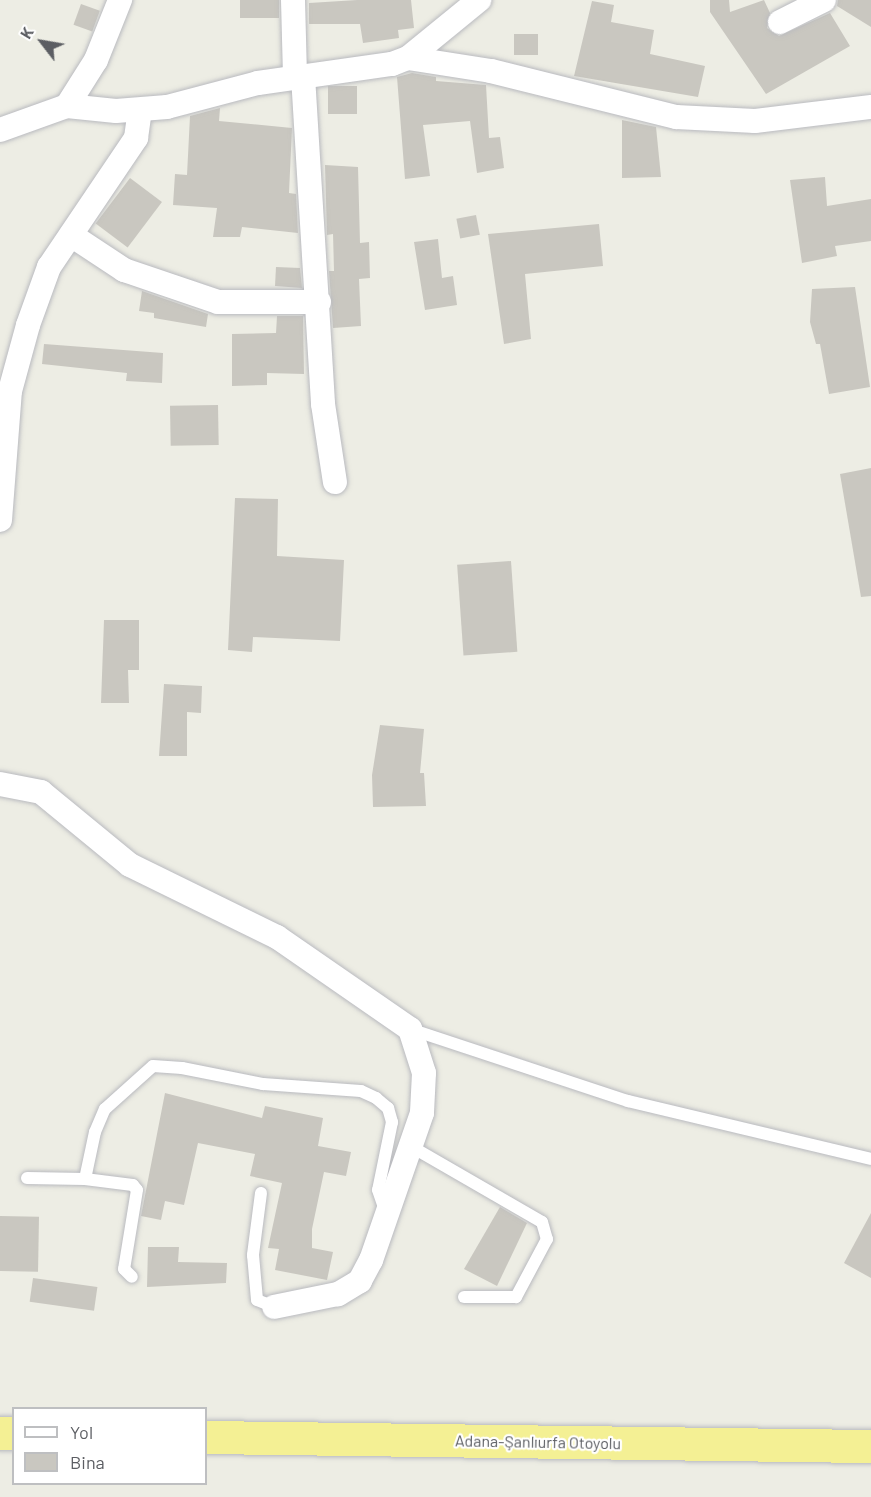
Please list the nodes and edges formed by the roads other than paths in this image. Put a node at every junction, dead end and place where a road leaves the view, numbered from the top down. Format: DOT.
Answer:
graph roads {
  1 [pos="120,0"];
  2 [pos="293,0"];
  3 [pos="479,0"];
  4 [pos="824,0"];
  5 [pos="780,22"];
  6 [pos="408,58"];
  7 [pos="299,76"];
  8 [pos="68,106"];
  9 [pos="871,107"];
  10 [pos="140,110"];
  11 [pos="0,130"];
  12 [pos="71,235"];
  13 [pos="319,302"];
  14 [pos="335,482"];
  15 [pos="0,520"];
  16 [pos="0,784"];
  17 [pos="410,1029"];
  18 [pos="412,1147"];
  19 [pos="871,1159"];
  20 [pos="27,1178"];
  21 [pos="85,1179"];
  22 [pos="261,1193"];
  23 [pos="386,1214"];
  24 [pos="132,1277"];
  25 [pos="464,1297"];
  26 [pos="274,1307"];
  27 [pos="207,1437"];
  28 [pos="871,1446"];
  1 -- 8 [label="street"];
  2 -- 7 [label="street"];
  3 -- 6 [label="street"];
  4 -- 5 [label="street"];
  6 -- 7 [label="street"];
  6 -- 9 [label="street"];
  7 -- 10 [label="street"];
  7 -- 13 [label="street"];
  8 -- 10 [label="street"];
  8 -- 11 [label="street"];
  10 -- 12 [label="street"];
  12 -- 13 [label="street"];
  12 -- 15 [label="street"];
  13 -- 14 [label="street"];
  16 -- 17 [label="street"];
  17 -- 18 [label="street"];
  17 -- 19 [label="lane"];
  18 -- 23 [label="street"];
  18 -- 25 [label="lane"];
  20 -- 21 [label="lane"];
  21 -- 23 [label="lane"];
  21 -- 24 [label="lane"];
  22 -- 26 [label="lane"];
  23 -- 26 [label="street"];
  27 -- 28 [label="highway, Adana-Şanlıurfa Otoyolu"];
}
